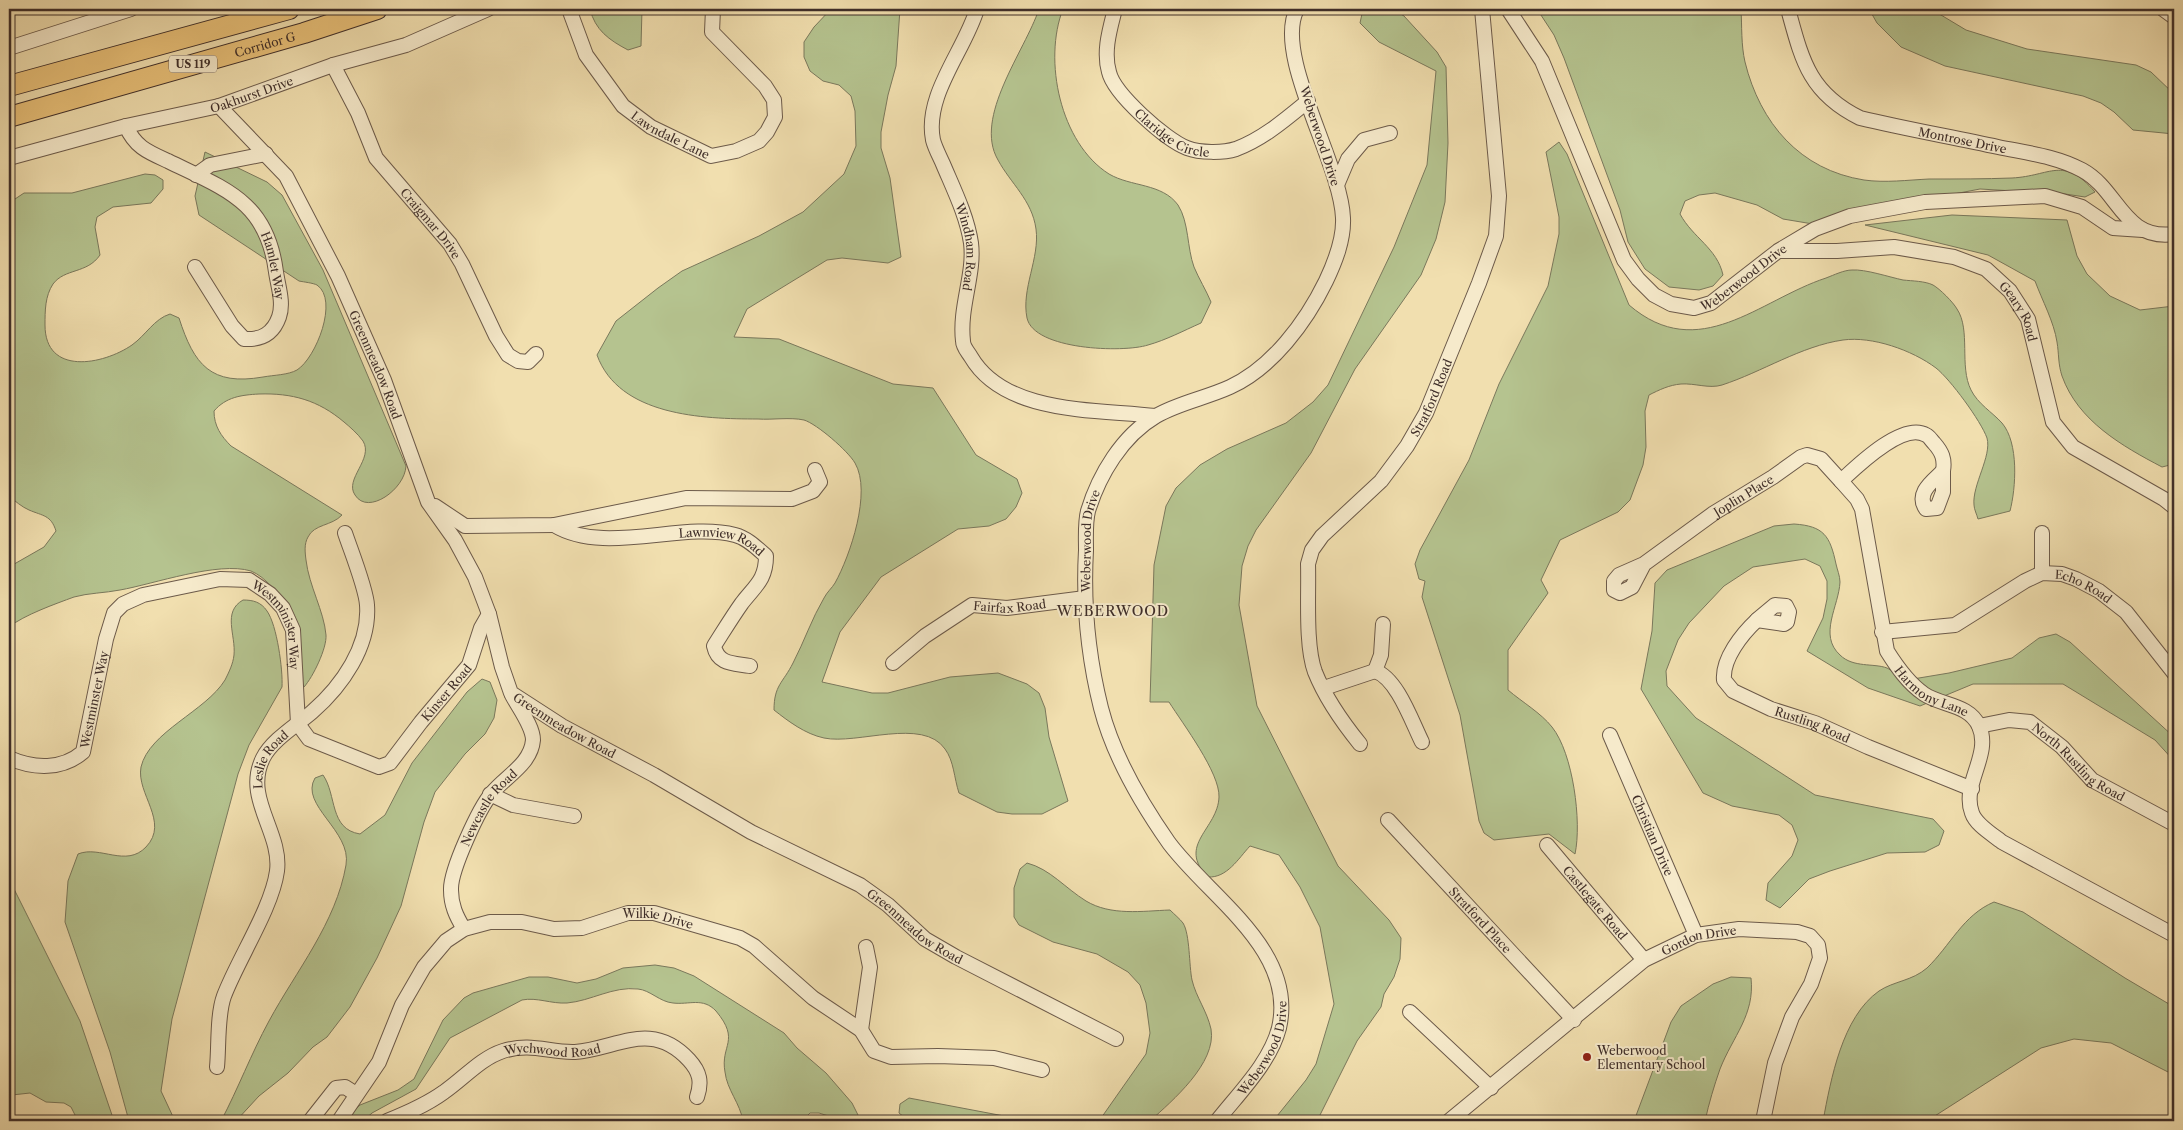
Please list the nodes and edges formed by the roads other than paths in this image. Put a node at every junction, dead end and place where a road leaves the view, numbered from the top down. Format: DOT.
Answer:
graph roads {
  1 [pos="131,9"];
  2 [pos="289,9"];
  3 [pos="351,9"];
  4 [pos="377,9"];
  5 [pos="488,9"];
  6 [pos="569,9"];
  7 [pos="713,9"];
  8 [pos="977,9"];
  9 [pos="1115,9"];
  10 [pos="1297,9"];
  11 [pos="1482,9"];
  12 [pos="1508,9"];
  13 [pos="1788,9"];
  14 [pos="1795,9"];
  15 [pos="2163,9"];
  16 [pos="2174,18"];
  17 [pos="1794,31"];
  18 [pos="9,48"];
  19 [pos="126,54"];
  20 [pos="333,65"];
  21 [pos="9,80"];
  22 [pos="9,86"];
  23 [pos="75,98"];
  24 [pos="1308,101"];
  25 [pos="218,106"];
  26 [pos="9,117"];
  27 [pos="126,126"];
  28 [pos="1390,133"];
  29 [pos="266,154"];
  30 [pos="9,158"];
  31 [pos="196,175"];
  32 [pos="1337,185"];
  33 [pos="2143,230"];
  34 [pos="2174,234"];
  35 [pos="1778,251"];
  36 [pos="195,267"];
  37 [pos="536,354"];
  38 [pos="1155,416"];
  39 [pos="816,470"];
  40 [pos="1943,471"];
  41 [pos="1841,481"];
  42 [pos="428,502"];
  43 [pos="2174,507"];
  44 [pos="554,525"];
  45 [pos="345,533"];
  46 [pos="2042,533"];
  47 [pos="1644,564"];
  48 [pos="2042,573"];
  49 [pos="1085,598"];
  50 [pos="488,614"];
  51 [pos="1757,620"];
  52 [pos="1383,624"];
  53 [pos="109,626"];
  54 [pos="1882,632"];
  55 [pos="892,663"];
  56 [pos="750,666"];
  57 [pos="1375,671"];
  58 [pos="2174,673"];
  59 [pos="1324,688"];
  60 [pos="511,693"];
  61 [pos="298,724"];
  62 [pos="1979,726"];
  63 [pos="1610,735"];
  64 [pos="1422,742"];
  65 [pos="1360,744"];
  66 [pos="9,758"];
  67 [pos="1972,789"];
  68 [pos="490,794"];
  69 [pos="574,816"];
  70 [pos="1388,820"];
  71 [pos="2174,824"];
  72 [pos="1547,844"];
  73 [pos="464,928"];
  74 [pos="1696,935"];
  75 [pos="2174,935"];
  76 [pos="866,947"];
  77 [pos="1644,960"];
  78 [pos="1410,1012"];
  79 [pos="1574,1020"];
  80 [pos="860,1030"];
  81 [pos="1116,1038"];
  82 [pos="217,1068"];
  83 [pos="1042,1070"];
  84 [pos="1491,1088"];
  85 [pos="356,1094"];
  86 [pos="697,1098"];
  87 [pos="310,1121"];
  88 [pos="339,1121"];
  89 [pos="387,1121"];
  90 [pos="1217,1121"];
  91 [pos="1449,1121"];
  92 [pos="1763,1121"];
  1 -- 18 [label="street"];
  2 -- 19 [label="highway, US 119"];
  3 -- 23 [label="highway"];
  4 -- 23 [label="highway, Corridor G / US 119"];
  5 -- 20 [label="street, Oakhurst Drive"];
  6 -- 7 [label="street, Lawndale Lane"];
  8 -- 38 [label="street, Windham Road"];
  9 -- 24 [label="street, Claridge Circle"];
  10 -- 24 [label="street, Weberwood Drive"];
  11 -- 59 [label="street, Stratford Road"];
  12 -- 35 [label="street, Weberwood Drive"];
  13 -- 17 [label="street, Montrose Drive"];
  14 -- 17 [label="street"];
  15 -- 16 [label="street"];
  17 -- 33 [label="street, Montrose Drive"];
  19 -- 21 [label="highway"];
  19 -- 22 [label="highway, US 119"];
  20 -- 25 [label="street, Oakhurst Drive"];
  20 -- 37 [label="street, Craigmar Drive"];
  23 -- 26 [label="highway, Corridor G / US 119"];
  24 -- 32 [label="street, Weberwood Drive"];
  25 -- 27 [label="street, Oakhurst Drive"];
  25 -- 29 [label="street, Greenmeadow Road"];
  27 -- 30 [label="street, Oakhurst Drive"];
  27 -- 31 [label="street, Hamlet Way"];
  28 -- 32 [label="street"];
  29 -- 31 [label="street"];
  29 -- 42 [label="street, Greenmeadow Road"];
  31 -- 36 [label="street, Hamlet Way"];
  32 -- 38 [label="street, Weberwood Drive"];
  33 -- 34 [label="street"];
  33 -- 35 [label="street, Weberwood Drive"];
  35 -- 43 [label="street, Geary Road"];
  38 -- 49 [label="street, Weberwood Drive"];
  39 -- 44 [label="street, Lawnview Road"];
  40 -- 41 [label="street"];
  41 -- 47 [label="street, Joplin Place"];
  41 -- 54 [label="street, Harmony Lane"];
  42 -- 44 [label="street, Lawnview Road"];
  42 -- 50 [label="street, Greenmeadow Road"];
  44 -- 56 [label="street, Lawnview Road"];
  45 -- 61 [label="street, Leslie Road"];
  46 -- 48 [label="street"];
  48 -- 54 [label="street, Echo Road"];
  48 -- 58 [label="street, Echo Road"];
  49 -- 55 [label="street, Fairfax Road"];
  49 -- 90 [label="street, Weberwood Drive"];
  50 -- 60 [label="street, Greenmeadow Road"];
  50 -- 61 [label="street, Kinser Road"];
  51 -- 67 [label="street, Rustling Road"];
  52 -- 57 [label="street"];
  53 -- 61 [label="street, Westminister Way"];
  53 -- 66 [label="street, Westminster Way"];
  54 -- 62 [label="street, Harmony Lane"];
  57 -- 59 [label="street"];
  57 -- 64 [label="street"];
  59 -- 65 [label="street, Stratford Road"];
  60 -- 68 [label="street, Newcastle Road"];
  60 -- 81 [label="street, Greenmeadow Road"];
  61 -- 82 [label="street, Leslie Road"];
  62 -- 67 [label="street, Harmony Lane"];
  62 -- 71 [label="street, North Rustling Road"];
  63 -- 74 [label="street, Christian Drive"];
  67 -- 75 [label="street, Harmony Lane"];
  68 -- 69 [label="street"];
  68 -- 73 [label="street, Newcastle Road"];
  70 -- 79 [label="street, Stratford Place"];
  72 -- 77 [label="street, Castlegate Road"];
  73 -- 80 [label="street, Wilkie Drive"];
  73 -- 85 [label="street, Wilkie Drive"];
  74 -- 77 [label="street, Gordon Drive"];
  74 -- 92 [label="street, Gordon Drive"];
  76 -- 80 [label="street"];
  77 -- 79 [label="street, Gordon Drive"];
  78 -- 84 [label="street"];
  79 -- 84 [label="street, Gordon Drive"];
  80 -- 83 [label="street, Wilkie Drive"];
  84 -- 91 [label="street, Gordon Drive"];
  85 -- 87 [label="street"];
  85 -- 88 [label="street, Wilkie Drive"];
  86 -- 89 [label="street, Wychwood Road"];
}
